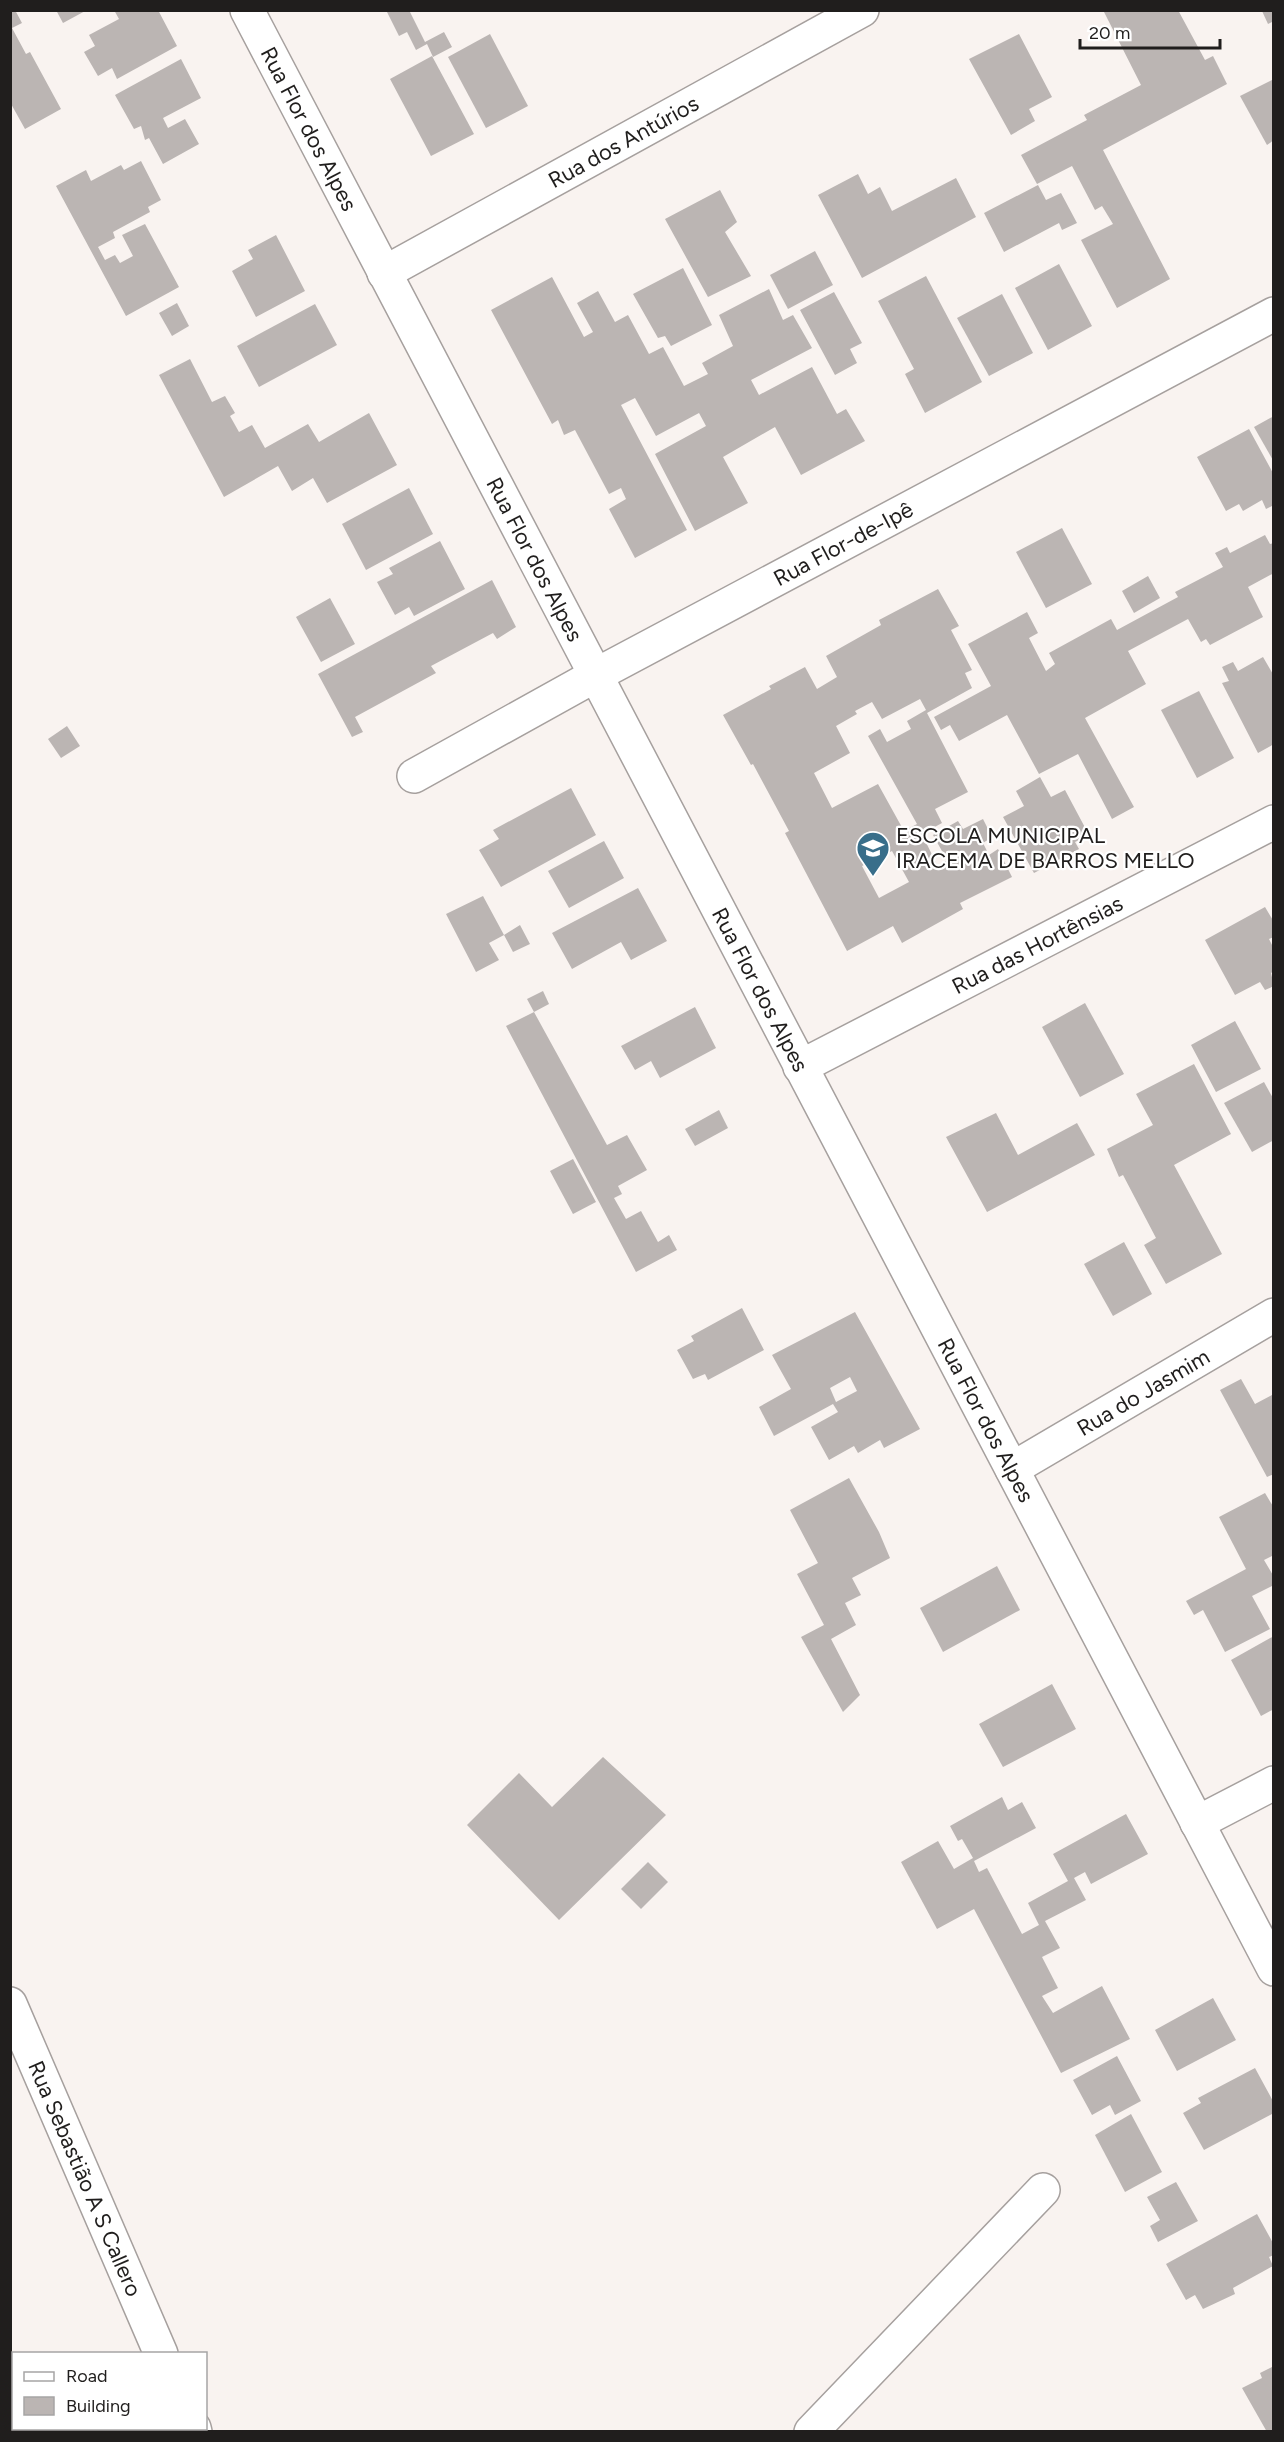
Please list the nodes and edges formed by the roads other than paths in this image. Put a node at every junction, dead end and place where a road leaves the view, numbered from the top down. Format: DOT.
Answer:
graph roads {
  1 [pos="247,10"];
  2 [pos="862,10"];
  3 [pos="384,273"];
  4 [pos="1274,314"];
  5 [pos="596,675"];
  6 [pos="414,777"];
  7 [pos="1274,822"];
  8 [pos="800,1067"];
  9 [pos="1274,1316"];
  10 [pos="1012,1469"];
  11 [pos="1274,1783"];
  12 [pos="1197,1823"];
  13 [pos="1274,1969"];
  14 [pos="10,2004"];
  15 [pos="17,2042"];
  16 [pos="1043,2190"];
  17 [pos="160,2352"];
  18 [pos="811,2432"];
  1 -- 3 [label="street, Rua Flor dos Alpes"];
  2 -- 3 [label="street, Rua dos Antúrios"];
  3 -- 5 [label="street, Rua Flor dos Alpes"];
  4 -- 5 [label="street, Rua Flor-de-Ipê"];
  5 -- 6 [label="street, Rua Flor-de-Ipê"];
  5 -- 8 [label="street, Rua Flor dos Alpes"];
  7 -- 8 [label="street, Rua das Hortênsias"];
  8 -- 10 [label="street, Rua Flor dos Alpes"];
  9 -- 10 [label="street, Rua do Jasmim"];
  10 -- 12 [label="street, Rua Flor dos Alpes"];
  11 -- 12 [label="street"];
  12 -- 13 [label="street, Rua Flor dos Alpes"];
  14 -- 15 [label="street, Rua Sebastião A S Callero"];
  15 -- 17 [label="street, Rua Sebastião A S Callero"];
  16 -- 18 [label="street"];
}
